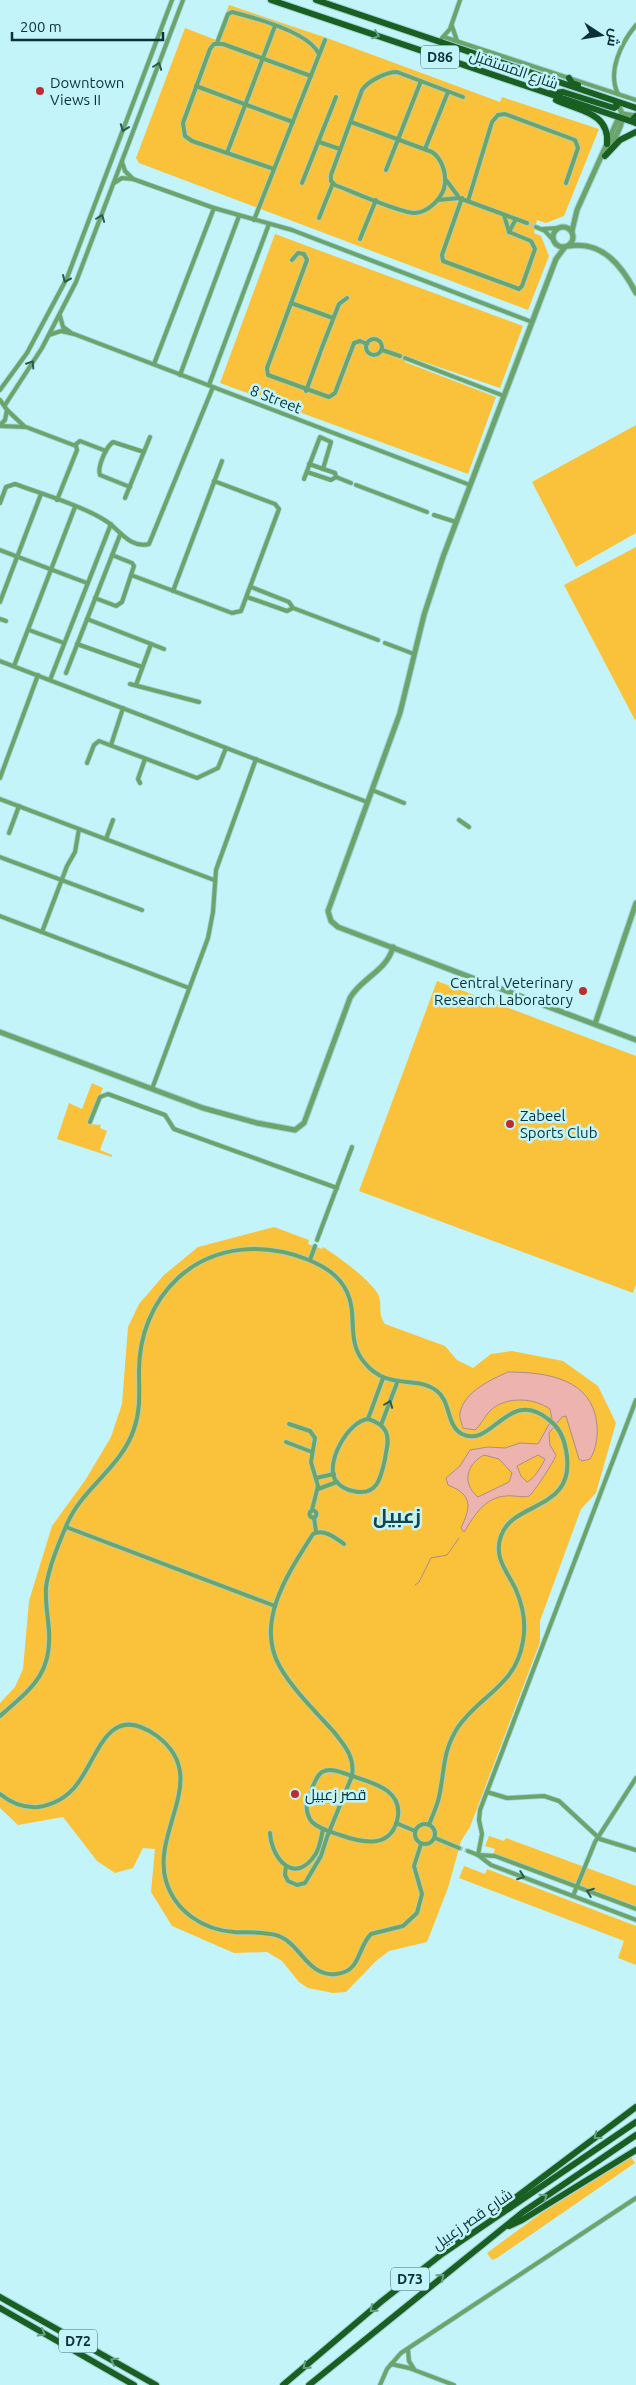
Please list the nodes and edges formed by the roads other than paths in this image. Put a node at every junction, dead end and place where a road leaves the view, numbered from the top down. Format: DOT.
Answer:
graph roads {
  1 [pos="172,0"];
  2 [pos="183,0"];
  3 [pos="271,0"];
  4 [pos="316,0"];
  5 [pos="460,0"];
  6 [pos="452,24"];
  7 [pos="636,25"];
  8 [pos="275,26"];
  9 [pos="444,37"];
  10 [pos="325,40"];
  11 [pos="436,42"];
  12 [pos="457,42"];
  13 [pos="217,43"];
  14 [pos="319,54"];
  15 [pos="263,58"];
  16 [pos="311,76"];
  17 [pos="569,78"];
  18 [pos="421,81"];
  19 [pos="196,86"];
  20 [pos="586,91"];
  21 [pos="448,92"];
  22 [pos="549,94"];
  23 [pos="618,94"];
  24 [pos="336,97"];
  25 [pos="463,98"];
  26 [pos="636,100"];
  27 [pos="614,102"];
  28 [pos="246,104"];
  29 [pos="636,108"];
  30 [pos="636,116"];
  31 [pos="622,117"];
  32 [pos="293,122"];
  33 [pos="350,122"];
  34 [pos="636,123"];
  35 [pos="636,132"];
  36 [pos="398,139"];
  37 [pos="318,142"];
  38 [pos="606,144"];
  39 [pos="425,149"];
  40 [pos="340,150"];
  41 [pos="228,153"];
  42 [pos="605,156"];
  43 [pos="122,162"];
  44 [pos="597,168"];
  45 [pos="274,169"];
  46 [pos="386,170"];
  47 [pos="133,178"];
  48 [pos="445,179"];
  49 [pos="114,183"];
  50 [pos="302,183"];
  51 [pos="333,183"];
  52 [pos="566,183"];
  53 [pos="461,198"];
  54 [pos="376,200"];
  55 [pos="438,200"];
  56 [pos="468,201"];
  57 [pos="214,208"];
  58 [pos="577,210"];
  59 [pos="504,215"];
  60 [pos="239,216"];
  61 [pos="320,218"];
  62 [pos="516,219"];
  63 [pos="254,220"];
  64 [pos="269,224"];
  65 [pos="527,224"];
  66 [pos="536,226"];
  67 [pos="560,227"];
  68 [pos="541,228"];
  69 [pos="509,232"];
  70 [pos="573,233"];
  71 [pos="360,238"];
  72 [pos="555,242"];
  73 [pos="567,246"];
  74 [pos="588,246"];
  75 [pos="556,259"];
  76 [pos="292,260"];
  77 [pos="636,293"];
  78 [pos="347,298"];
  79 [pos="291,303"];
  80 [pos="61,314"];
  81 [pos="333,318"];
  82 [pos="532,322"];
  83 [pos="74,334"];
  84 [pos="49,335"];
  85 [pos="366,344"];
  86 [pos="382,350"];
  87 [pos="400,356"];
  88 [pos="406,358"];
  89 [pos="154,364"];
  90 [pos="180,374"];
  91 [pos="211,386"];
  92 [pos="0,390"];
  93 [pos="306,391"];
  94 [pos="504,396"];
  95 [pos="0,400"];
  96 [pos="5,405"];
  97 [pos="6,410"];
  98 [pos="0,425"];
  99 [pos="26,427"];
  100 [pos="150,437"];
  101 [pos="75,445"];
  102 [pos="106,451"];
  103 [pos="144,452"];
  104 [pos="222,461"];
  105 [pos="309,464"];
  106 [pos="318,467"];
  107 [pos="323,469"];
  108 [pos="307,472"];
  109 [pos="316,475"];
  110 [pos="336,477"];
  111 [pos="304,479"];
  112 [pos="214,481"];
  113 [pos="351,483"];
  114 [pos="356,485"];
  115 [pos="470,485"];
  116 [pos="130,487"];
  117 [pos="41,494"];
  118 [pos="125,498"];
  119 [pos="57,500"];
  120 [pos="0,503"];
  121 [pos="75,507"];
  122 [pos="427,512"];
  123 [pos="434,515"];
  124 [pos="456,522"];
  125 [pos="110,524"];
  126 [pos="120,535"];
  127 [pos="0,550"];
  128 [pos="112,555"];
  129 [pos="17,557"];
  130 [pos="51,570"];
  131 [pos="131,575"];
  132 [pos="87,583"];
  133 [pos="251,587"];
  134 [pos="173,591"];
  135 [pos="247,597"];
  136 [pos="95,598"];
  137 [pos="0,602"];
  138 [pos="293,608"];
  139 [pos="0,619"];
  140 [pos="87,619"];
  141 [pos="6,621"];
  142 [pos="28,630"];
  143 [pos="378,640"];
  144 [pos="64,643"];
  145 [pos="385,643"];
  146 [pos="77,644"];
  147 [pos="151,644"];
  148 [pos="164,649"];
  149 [pos="414,654"];
  150 [pos="0,661"];
  151 [pos="14,666"];
  152 [pos="142,667"];
  153 [pos="66,673"];
  154 [pos="38,675"];
  155 [pos="50,680"];
  156 [pos="130,684"];
  157 [pos="136,685"];
  158 [pos="199,702"];
  159 [pos="123,708"];
  160 [pos="111,745"];
  161 [pos="226,748"];
  162 [pos="144,759"];
  163 [pos="256,759"];
  164 [pos="88,763"];
  165 [pos="0,778"];
  166 [pos="140,783"];
  167 [pos="372,790"];
  168 [pos="0,799"];
  169 [pos="367,802"];
  170 [pos="404,803"];
  171 [pos="19,806"];
  172 [pos="113,820"];
  173 [pos="459,820"];
  174 [pos="469,826"];
  175 [pos="79,829"];
  176 [pos="8,833"];
  177 [pos="106,840"];
  178 [pos="0,857"];
  179 [pos="62,880"];
  180 [pos="214,880"];
  181 [pos="636,903"];
  182 [pos="142,910"];
  183 [pos="0,916"];
  184 [pos="42,932"];
  185 [pos="393,947"];
  186 [pos="189,988"];
  187 [pos="595,1024"];
  188 [pos="0,1032"];
  189 [pos="636,1040"];
  190 [pos="152,1089"];
  191 [pos="90,1122"];
  192 [pos="352,1147"];
  193 [pos="337,1188"];
  194 [pos="317,1240"];
  195 [pos="315,1246"];
  196 [pos="310,1260"];
  197 [pos="383,1378"];
  198 [pos="397,1383"];
  199 [pos="636,1400"];
  200 [pos="368,1419"];
  201 [pos="289,1424"];
  202 [pos="381,1425"];
  203 [pos="286,1442"];
  204 [pos="312,1452"];
  205 [pos="334,1474"];
  206 [pos="316,1478"];
  207 [pos="337,1482"];
  208 [pos="318,1489"];
  209 [pos="66,1527"];
  210 [pos="316,1532"];
  211 [pos="344,1544"];
  212 [pos="275,1606"];
  213 [pos="0,1716"];
  214 [pos="352,1776"];
  215 [pos="636,1778"];
  216 [pos="312,1788"];
  217 [pos="487,1792"];
  218 [pos="0,1794"];
  219 [pos="307,1800"];
  220 [pos="396,1823"];
  221 [pos="429,1825"];
  222 [pos="323,1829"];
  223 [pos="329,1831"];
  224 [pos="415,1831"];
  225 [pos="270,1834"];
  226 [pos="598,1837"];
  227 [pos="434,1838"];
  228 [pos="421,1844"];
  229 [pos="459,1848"];
  230 [pos="636,1850"];
  231 [pos="468,1851"];
  232 [pos="478,1855"];
  233 [pos="286,1866"];
  234 [pos="305,1866"];
  235 [pos="314,1868"];
  236 [pos="577,1887"];
  237 [pos="574,1896"];
  238 [pos="636,1909"];
  239 [pos="636,1920"];
  240 [pos="636,2107"];
  241 [pos="636,2122"];
  242 [pos="636,2135"];
  243 [pos="636,2150"];
  244 [pos="636,2198"];
  245 [pos="496,2216"];
  246 [pos="506,2227"];
  247 [pos="0,2297"];
  248 [pos="0,2308"];
  249 [pos="408,2350"];
  250 [pos="391,2364"];
  251 [pos="415,2370"];
  252 [pos="134,2385"];
  253 [pos="156,2385"];
  254 [pos="283,2385"];
  255 [pos="308,2385"];
  256 [pos="380,2385"];
  257 [pos="454,2385"];
  1 -- 92 [label="street, one-way"];
  43 -- 2 [label="street, one-way"];
  3 -- 22 [label="main road, شارع المستقبل / D86, one-way"];
  4 -- 11 [label="main road, شارع المستقبل / D86"];
  5 -- 6 [label="street"];
  6 -- 9 [label="street"];
  6 -- 12 [label="street"];
  7 -- 23 [label="street"];
  8 -- 13 [label="street"];
  8 -- 14 [label="street"];
  8 -- 15 [label="street"];
  9 -- 11 [label="street"];
  9 -- 12 [label="street"];
  10 -- 14 [label="street"];
  11 -- 20 [label="main road, شارع المستقبل / D86"];
  12 -- 17 [label="street"];
  13 -- 15 [label="street"];
  13 -- 19 [label="street"];
  14 -- 16 [label="street"];
  15 -- 16 [label="street"];
  15 -- 28 [label="street"];
  16 -- 32 [label="street"];
  17 -- 20 [label="main road"];
  17 -- 23 [label="street"];
  18 -- 21 [label="street"];
  18 -- 33 [label="street"];
  18 -- 36 [label="street"];
  19 -- 28 [label="street"];
  19 -- 41 [label="street"];
  20 -- 27 [label="main road, شارع المستقبل / D86"];
  21 -- 25 [label="street"];
  21 -- 39 [label="street"];
  22 -- 27 [label="main road"];
  22 -- 31 [label="main road, شارع المستقبل / D86"];
  22 -- 38 [label="main road"];
  23 -- 26 [label="street"];
  24 -- 37 [label="street"];
  27 -- 29 [label="main road, شارع المستقبل / D86"];
  27 -- 31 [label="street"];
  28 -- 32 [label="street"];
  28 -- 41 [label="street"];
  30 -- 31 [label="street"];
  30 -- 34 [label="main road"];
  31 -- 34 [label="main road, شارع المستقبل / D86"];
  31 -- 38 [label="street"];
  31 -- 42 [label="street"];
  32 -- 45 [label="street"];
  33 -- 36 [label="street"];
  33 -- 40 [label="street"];
  35 -- 42 [label="main road"];
  36 -- 39 [label="street"];
  36 -- 46 [label="street"];
  37 -- 40 [label="street"];
  37 -- 50 [label="street"];
  38 -- 44 [label="street"];
  39 -- 48 [label="street"];
  40 -- 51 [label="street"];
  41 -- 45 [label="street"];
  42 -- 44 [label="street"];
  43 -- 47 [label="street"];
  43 -- 49 [label="street"];
  44 -- 58 [label="street"];
  45 -- 63 [label="street"];
  47 -- 49 [label="street"];
  47 -- 57 [label="street"];
  48 -- 53 [label="street"];
  48 -- 55 [label="street"];
  80 -- 49 [label="street, one-way"];
  51 -- 54 [label="street"];
  51 -- 61 [label="street"];
  52 -- 56 [label="street"];
  53 -- 55 [label="street"];
  53 -- 56 [label="street"];
  53 -- 69 [label="street"];
  54 -- 55 [label="street"];
  54 -- 71 [label="street"];
  56 -- 59 [label="street"];
  57 -- 60 [label="street"];
  57 -- 89 [label="street"];
  58 -- 67 [label="street"];
  58 -- 70 [label="street"];
  59 -- 62 [label="street"];
  59 -- 69 [label="street"];
  60 -- 63 [label="street"];
  60 -- 90 [label="street"];
  62 -- 65 [label="street"];
  62 -- 69 [label="street"];
  63 -- 64 [label="street"];
  64 -- 82 [label="street"];
  64 -- 91 [label="street"];
  66 -- 68 [label="street"];
  67 -- 68 [label="street"];
  67 -- 70 [label="street"];
  67 -- 72 [label="street"];
  68 -- 72 [label="street"];
  70 -- 73 [label="street"];
  70 -- 74 [label="street"];
  72 -- 73 [label="street"];
  72 -- 75 [label="street"];
  73 -- 74 [label="street"];
  73 -- 75 [label="street"];
  74 -- 77 [label="street"];
  75 -- 82 [label="street"];
  76 -- 79 [label="street"];
  78 -- 81 [label="street"];
  79 -- 81 [label="street"];
  79 -- 93 [label="street"];
  80 -- 83 [label="street"];
  80 -- 84 [label="street"];
  81 -- 93 [label="street"];
  82 -- 94 [label="street"];
  83 -- 84 [label="street"];
  83 -- 89 [label="street, 8 Street"];
  96 -- 84 [label="street, one-way"];
  85 -- 86 [label="street"];
  85 -- 86 [label="street"];
  85 -- 93 [label="street"];
  86 -- 87 [label="street"];
  88 -- 94 [label="street"];
  89 -- 90 [label="street, 8 Street"];
  90 -- 91 [label="street, 8 Street"];
  91 -- 115 [label="street, 8 Street"];
  91 -- 126 [label="street"];
  94 -- 115 [label="street"];
  95 -- 96 [label="street"];
  96 -- 97 [label="street"];
  97 -- 98 [label="street"];
  97 -- 99 [label="street"];
  98 -- 99 [label="street"];
  99 -- 101 [label="street"];
  100 -- 103 [label="street"];
  101 -- 102 [label="street"];
  101 -- 119 [label="street"];
  102 -- 103 [label="street"];
  102 -- 116 [label="street"];
  103 -- 116 [label="street"];
  104 -- 112 [label="street"];
  105 -- 106 [label="street"];
  105 -- 107 [label="street"];
  105 -- 108 [label="street"];
  106 -- 107 [label="street"];
  106 -- 109 [label="street"];
  107 -- 110 [label="street"];
  108 -- 109 [label="street"];
  108 -- 111 [label="street"];
  109 -- 110 [label="street"];
  110 -- 113 [label="street"];
  112 -- 133 [label="street"];
  112 -- 134 [label="street"];
  114 -- 122 [label="street"];
  115 -- 124 [label="street"];
  116 -- 118 [label="street"];
  117 -- 119 [label="street"];
  117 -- 120 [label="street"];
  117 -- 129 [label="street"];
  119 -- 121 [label="street"];
  121 -- 125 [label="street"];
  121 -- 130 [label="street"];
  123 -- 124 [label="street"];
  124 -- 149 [label="street"];
  125 -- 126 [label="street"];
  125 -- 132 [label="street"];
  126 -- 128 [label="street"];
  127 -- 129 [label="street"];
  128 -- 131 [label="street"];
  128 -- 136 [label="street"];
  129 -- 130 [label="street"];
  129 -- 137 [label="street"];
  130 -- 132 [label="street"];
  130 -- 142 [label="street"];
  131 -- 134 [label="street"];
  131 -- 136 [label="street"];
  132 -- 144 [label="street"];
  133 -- 135 [label="street"];
  133 -- 138 [label="street"];
  134 -- 135 [label="street"];
  135 -- 138 [label="street"];
  136 -- 140 [label="street"];
  138 -- 143 [label="street"];
  139 -- 141 [label="street"];
  140 -- 146 [label="street"];
  140 -- 147 [label="street"];
  142 -- 144 [label="street"];
  142 -- 151 [label="street"];
  144 -- 155 [label="street"];
  145 -- 149 [label="street"];
  146 -- 152 [label="street"];
  146 -- 153 [label="street"];
  147 -- 148 [label="street"];
  147 -- 152 [label="street"];
  149 -- 167 [label="street"];
  150 -- 151 [label="street"];
  151 -- 154 [label="street"];
  152 -- 157 [label="street"];
  154 -- 155 [label="street"];
  154 -- 165 [label="street"];
  155 -- 159 [label="street"];
  156 -- 157 [label="street"];
  157 -- 158 [label="street"];
  159 -- 160 [label="street"];
  159 -- 161 [label="street"];
  160 -- 162 [label="street"];
  160 -- 164 [label="street"];
  161 -- 162 [label="street"];
  161 -- 163 [label="street"];
  162 -- 166 [label="street"];
  163 -- 169 [label="street"];
  163 -- 180 [label="street"];
  167 -- 169 [label="street"];
  167 -- 170 [label="street"];
  168 -- 171 [label="street"];
  169 -- 185 [label="street"];
  171 -- 175 [label="street"];
  171 -- 176 [label="street"];
  172 -- 177 [label="street"];
  173 -- 174 [label="street"];
  175 -- 177 [label="street"];
  175 -- 179 [label="street"];
  177 -- 180 [label="street"];
  178 -- 179 [label="street"];
  179 -- 182 [label="street"];
  179 -- 184 [label="street"];
  180 -- 186 [label="street"];
  181 -- 187 [label="street"];
  183 -- 184 [label="street"];
  184 -- 186 [label="street"];
  185 -- 187 [label="street"];
  185 -- 190 [label="street"];
  186 -- 190 [label="street"];
  187 -- 189 [label="street"];
  188 -- 190 [label="street"];
  191 -- 193 [label="street"];
  192 -- 193 [label="street"];
  193 -- 194 [label="street"];
  195 -- 196 [label="street"];
  196 -- 197 [label="street"];
  196 -- 209 [label="street"];
  197 -- 198 [label="street"];
  197 -- 200 [label="street"];
  202 -- 198 [label="street, one-way"];
  198 -- 221 [label="street"];
  199 -- 217 [label="street"];
  200 -- 202 [label="street"];
  200 -- 205 [label="street"];
  201 -- 204 [label="street"];
  202 -- 207 [label="street"];
  203 -- 204 [label="street"];
  204 -- 206 [label="street"];
  205 -- 206 [label="street"];
  205 -- 207 [label="street"];
  206 -- 208 [label="street"];
  207 -- 208 [label="street"];
  208 -- 210 [label="street"];
  209 -- 212 [label="street"];
  209 -- 213 [label="street"];
  210 -- 211 [label="street"];
  210 -- 212 [label="street"];
  212 -- 214 [label="street"];
  214 -- 216 [label="street"];
  214 -- 220 [label="street"];
  214 -- 223 [label="street"];
  215 -- 226 [label="street"];
  217 -- 226 [label="street"];
  217 -- 232 [label="street"];
  218 -- 228 [label="street"];
  219 -- 222 [label="street"];
  220 -- 223 [label="street"];
  220 -- 224 [label="street"];
  221 -- 224 [label="street"];
  221 -- 227 [label="street"];
  222 -- 223 [label="street"];
  222 -- 234 [label="street"];
  223 -- 235 [label="street"];
  224 -- 228 [label="street"];
  225 -- 233 [label="street"];
  226 -- 230 [label="street"];
  226 -- 236 [label="street"];
  227 -- 228 [label="street"];
  227 -- 229 [label="street"];
  231 -- 232 [label="street"];
  232 -- 236 [label="street"];
  232 -- 237 [label="street, one-way"];
  233 -- 234 [label="street"];
  233 -- 235 [label="street"];
  234 -- 235 [label="street"];
  236 -- 237 [label="street"];
  238 -- 236 [label="street, one-way"];
  237 -- 239 [label="street"];
  240 -- 245 [label="main road, one-way"];
  241 -- 245 [label="main road, شارع قصر زعبيل / D73"];
  246 -- 242 [label="main road, شارع قصر زعبيل / D73, one-way"];
  243 -- 246 [label="main road"];
  244 -- 249 [label="street"];
  245 -- 254 [label="main road, شارع قصر زعبيل / D73, one-way"];
  255 -- 246 [label="main road, شارع قصر زعبيل / D73, one-way"];
  253 -- 247 [label="main road, D72, one-way"];
  248 -- 252 [label="main road, D72, one-way"];
  249 -- 250 [label="street"];
  249 -- 251 [label="street"];
  250 -- 251 [label="street"];
  250 -- 256 [label="street"];
  251 -- 257 [label="street"];
}
